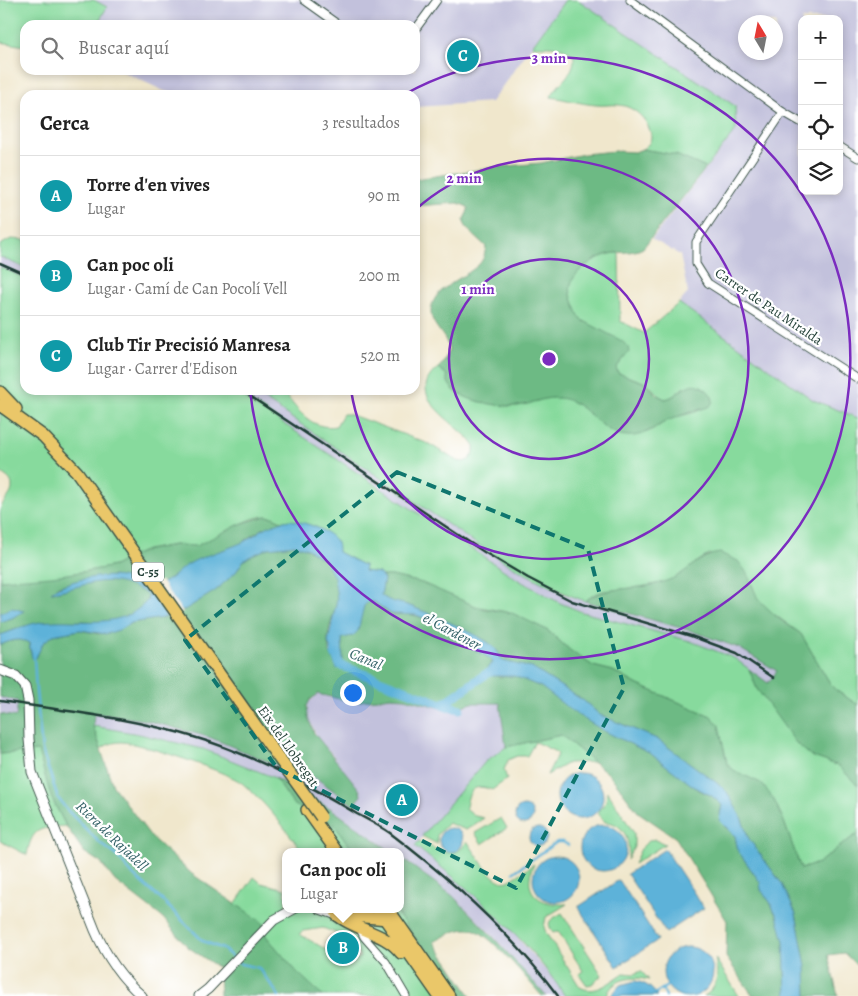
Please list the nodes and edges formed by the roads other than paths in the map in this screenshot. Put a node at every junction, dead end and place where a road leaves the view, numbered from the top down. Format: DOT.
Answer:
graph roads {
  1 [pos="304,0"];
  2 [pos="436,0"];
  3 [pos="630,0"];
  4 [pos="331,20"];
  5 [pos="420,23"];
  6 [pos="783,112"];
  7 [pos="798,121"];
  8 [pos="843,149"];
  9 [pos="858,158"];
  10 [pos="858,379"];
  11 [pos="0,392"];
  12 [pos="0,405"];
  13 [pos="0,414"];
  14 [pos="43,436"];
  15 [pos="85,488"];
  16 [pos="0,670"];
  17 [pos="264,742"];
  18 [pos="334,848"];
  19 [pos="343,848"];
  20 [pos="286,913"];
  21 [pos="346,913"];
  22 [pos="348,913"];
  23 [pos="371,913"];
  24 [pos="383,913"];
  25 [pos="384,913"];
  26 [pos="363,929"];
  27 [pos="414,955"];
  28 [pos="142,996"];
  29 [pos="199,996"];
  30 [pos="406,996"];
  31 [pos="439,996"];
  32 [pos="449,996"];
  1 -- 4 [label="street"];
  2 -- 5 [label="street"];
  3 -- 6 [label="street"];
  6 -- 7 [label="street"];
  6 -- 10 [label="street, Carrer de Pau Miralda"];
  8 -- 9 [label="street"];
  11 -- 14 [label="highway"];
  12 -- 14 [label="highway, C-55"];
  13 -- 15 [label="highway, C-55"];
  14 -- 15 [label="highway, C-55"];
  15 -- 17 [label="highway, Eix del Llobregat / C-55"];
  16 -- 28 [label="street"];
  17 -- 18 [label="highway, Eix del Llobregat / C-55"];
  17 -- 19 [label="highway, Eix del Llobregat / C-55, bridge"];
  20 -- 29 [label="street"];
  21 -- 26 [label="highway"];
  22 -- 23 [label="highway"];
  24 -- 26 [label="highway"];
  25 -- 27 [label="highway"];
  26 -- 27 [label="highway"];
  26 -- 30 [label="street"];
  27 -- 31 [label="highway"];
  27 -- 32 [label="highway"];
}
